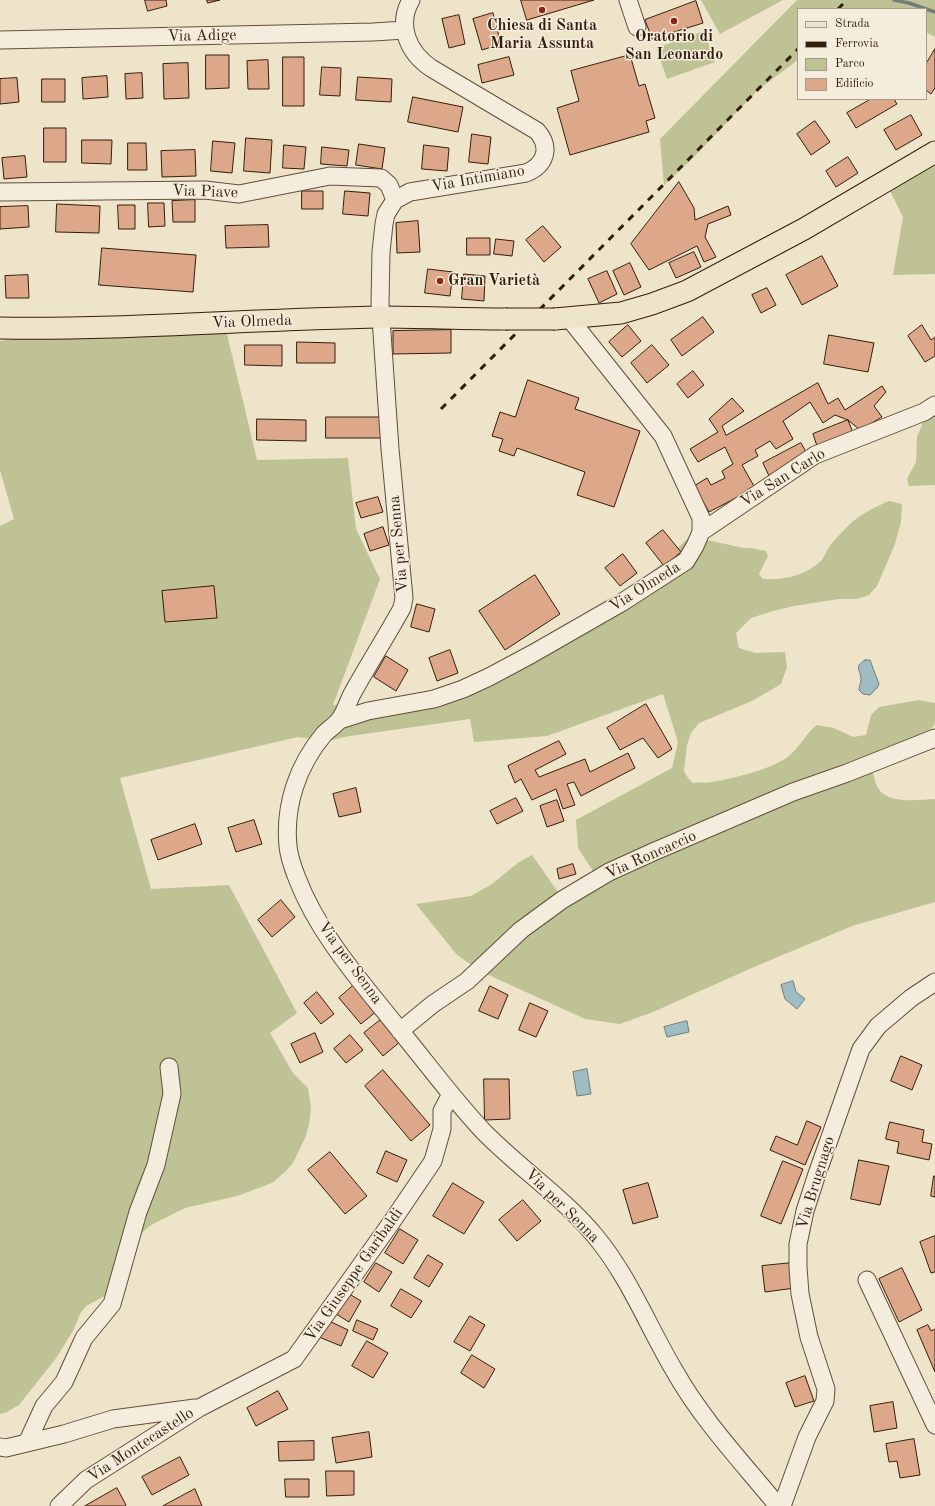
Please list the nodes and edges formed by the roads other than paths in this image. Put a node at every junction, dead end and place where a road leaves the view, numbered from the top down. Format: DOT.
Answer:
graph roads {
  1 [pos="411,0"];
  2 [pos="628,0"];
  3 [pos="637,27"];
  4 [pos="405,30"];
  5 [pos="0,40"];
  6 [pos="935,152"];
  7 [pos="0,192"];
  8 [pos="396,200"];
  9 [pos="381,317"];
  10 [pos="562,319"];
  11 [pos="0,328"];
  12 [pos="935,405"];
  13 [pos="701,532"];
  14 [pos="340,720"];
  15 [pos="935,738"];
  16 [pos="935,982"];
  17 [pos="400,1030"];
  18 [pos="169,1067"];
  19 [pos="451,1094"];
  20 [pos="867,1280"];
  21 [pos="199,1408"];
  22 [pos="935,1425"];
  23 [pos="27,1442"];
  24 [pos="0,1447"];
  25 [pos="59,1506"];
  26 [pos="778,1506"];
  27 [pos="782,1506"];
  1 -- 4 [label="street, Via Intimiano"];
  2 -- 3 [label="street"];
  4 -- 5 [label="street, Via Adige"];
  4 -- 8 [label="street, Via Intimiano"];
  6 -- 10 [label="main road, Via Olmeda"];
  7 -- 8 [label="street, Via Piave"];
  8 -- 9 [label="street"];
  9 -- 10 [label="main road, Via Olmeda, bridge"];
  9 -- 11 [label="main road, Via Olmeda"];
  9 -- 14 [label="street, Via per Senna"];
  10 -- 13 [label="street"];
  12 -- 13 [label="street, Via San Carlo"];
  13 -- 14 [label="street, Via Olmeda"];
  14 -- 17 [label="street, Via per Senna"];
  15 -- 17 [label="street, Via Roncaccio"];
  16 -- 27 [label="street, Via Brugnago"];
  17 -- 19 [label="street, Via per Senna"];
  18 -- 23 [label="street"];
  19 -- 21 [label="street, Via Giuseppe Garibaldi"];
  19 -- 26 [label="street, Via per Senna"];
  20 -- 22 [label="street"];
  21 -- 23 [label="street, Via Montecastello"];
  21 -- 25 [label="street, Via Montecastello"];
  23 -- 24 [label="street, Via Montecastello"];
}
